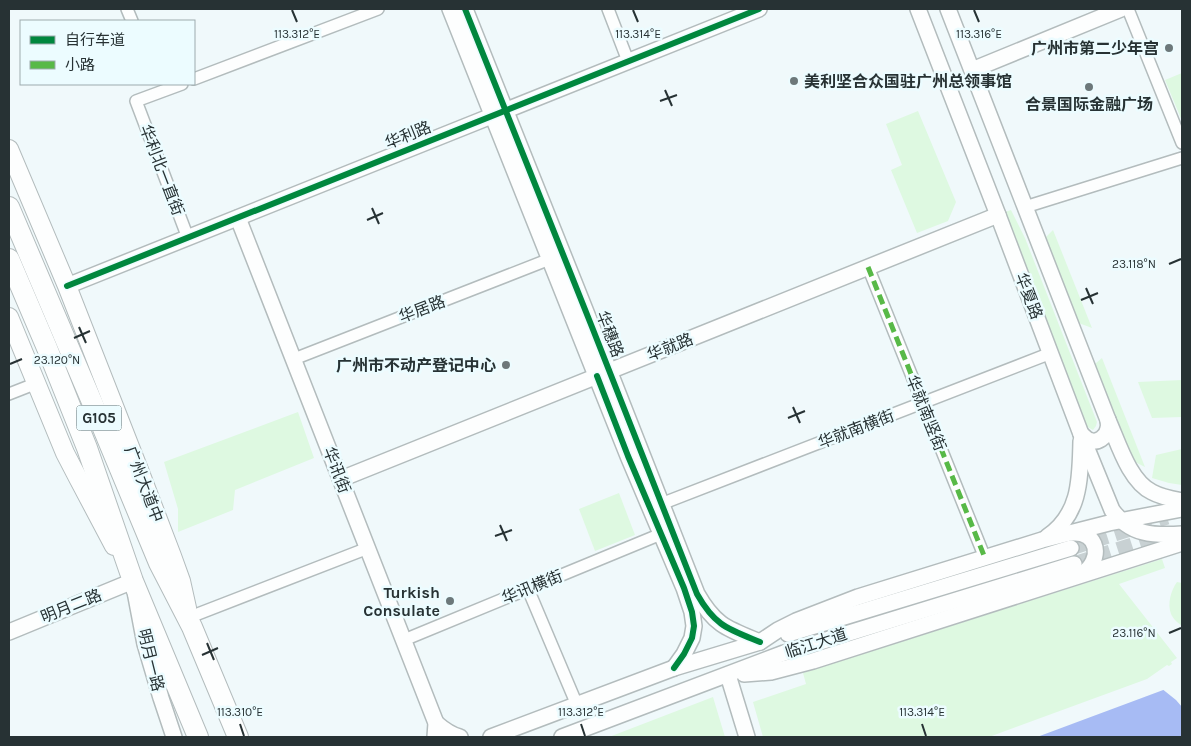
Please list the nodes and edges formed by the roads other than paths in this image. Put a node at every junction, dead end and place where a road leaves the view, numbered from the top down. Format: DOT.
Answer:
graph roads {
  1 [pos="378,9"];
  2 [pos="450,9"];
  3 [pos="464,9"];
  4 [pos="608,9"];
  5 [pos="759,9"];
  6 [pos="918,9"];
  7 [pos="948,9"];
  8 [pos="1121,9"];
  9 [pos="1128,9"];
  10 [pos="743,12"];
  11 [pos="628,61"];
  12 [pos="972,70"];
  13 [pos="195,79"];
  14 [pos="176,85"];
  15 [pos="158,88"];
  16 [pos="499,113"];
  17 [pos="1182,142"];
  18 [pos="9,148"];
  19 [pos="1182,158"];
  20 [pos="9,207"];
  21 [pos="1025,207"];
  22 [pos="998,214"];
  23 [pos="238,218"];
  24 [pos="188,238"];
  25 [pos="9,259"];
  26 [pos="550,259"];
  27 [pos="868,267"];
  28 [pos="66,286"];
  29 [pos="9,317"];
  30 [pos="1051,354"];
  31 [pos="294,359"];
  32 [pos="603,374"];
  33 [pos="37,382"];
  34 [pos="9,394"];
  35 [pos="922,403"];
  36 [pos="1108,420"];
  37 [pos="1082,434"];
  38 [pos="1126,461"];
  39 [pos="341,479"];
  40 [pos="1182,492"];
  41 [pos="1182,501"];
  42 [pos="661,504"];
  43 [pos="1182,508"];
  44 [pos="1122,521"];
  45 [pos="1182,529"];
  46 [pos="661,534"];
  47 [pos="1149,534"];
  48 [pos="1182,536"];
  49 [pos="1042,540"];
  50 [pos="1069,541"];
  51 [pos="1182,543"];
  52 [pos="368,548"];
  53 [pos="1165,549"];
  54 [pos="984,558"];
  55 [pos="1075,570"];
  56 [pos="133,581"];
  57 [pos="528,589"];
  58 [pos="191,622"];
  59 [pos="9,632"];
  60 [pos="404,640"];
  61 [pos="760,642"];
  62 [pos="674,668"];
  63 [pos="728,675"];
  64 [pos="577,705"];
  65 [pos="436,730"];
  66 [pos="238,736"];
  67 [pos="174,737"];
  68 [pos="198,737"];
  69 [pos="460,737"];
  70 [pos="491,737"];
  71 [pos="562,737"];
  72 [pos="747,737"];
  1 -- 13 [label="street"];
  2 -- 16 [label="street, 华穗路"];
  3 -- 16 [label="street, 华穗路"];
  4 -- 11 [label="street"];
  5 -- 10 [label="street, 华利路"];
  6 -- 22 [label="street, 华夏路"];
  7 -- 12 [label="street, 华夏路"];
  8 -- 12 [label="street"];
  9 -- 17 [label="street"];
  10 -- 11 [label="street, 华利路"];
  11 -- 16 [label="street, 华利路"];
  12 -- 21 [label="street, 华夏路"];
  14 -- 15 [label="street"];
  15 -- 24 [label="street, 华利北一直街"];
  16 -- 23 [label="street, 华利路"];
  16 -- 26 [label="street, 华穗路"];
  16 -- 32 [label="street, 华穗路"];
  18 -- 28 [label="main road, 广州大道中"];
  19 -- 21 [label="street"];
  20 -- 58 [label="highway, 广州大道中 / G105"];
  21 -- 36 [label="street, 华夏路"];
  22 -- 27 [label="street, 华就路"];
  22 -- 30 [label="street, 华夏路"];
  23 -- 24 [label="street, 华利路"];
  23 -- 31 [label="street, 华讯街"];
  24 -- 28 [label="street, 华利路"];
  25 -- 56 [label="highway, G105"];
  26 -- 31 [label="street, 华居路"];
  26 -- 32 [label="street, 华穗路"];
  27 -- 32 [label="street, 华就路"];
  27 -- 35 [label="street, 华就南竖街"];
  28 -- 58 [label="main road, 广州大道中"];
  29 -- 33 [label="main road"];
  30 -- 35 [label="street, 华就南横街"];
  30 -- 37 [label="street, 华夏路"];
  31 -- 39 [label="street, 华讯街"];
  32 -- 39 [label="street, 华就路"];
  32 -- 42 [label="street, 华穗路"];
  32 -- 46 [label="street, 华穗路"];
  33 -- 34 [label="street"];
  33 -- 56 [label="main road"];
  35 -- 42 [label="street, 华就南横街"];
  35 -- 54 [label="street, 华就南竖街"];
  36 -- 37 [label="street"];
  36 -- 38 [label="street, 华夏路"];
  37 -- 44 [label="street, 华夏路"];
  37 -- 49 [label="street"];
  38 -- 40 [label="street"];
  38 -- 41 [label="street, 华夏路"];
  39 -- 52 [label="street, 华讯街"];
  42 -- 61 [label="street, 华穗路"];
  43 -- 44 [label="street"];
  44 -- 47 [label="street, 华夏路"];
  44 -- 50 [label="street"];
  45 -- 47 [label="street"];
  46 -- 57 [label="street, 华讯横街"];
  46 -- 62 [label="street, 华穗路"];
  47 -- 48 [label="street, 华夏路"];
  48 -- 53 [label="street"];
  49 -- 50 [label="street"];
  49 -- 54 [label="street"];
  50 -- 55 [label="street"];
  50 -- 61 [label="street, 临江大道"];
  51 -- 53 [label="street"];
  52 -- 58 [label="street"];
  52 -- 60 [label="street, 华讯街"];
  53 -- 55 [label="street"];
  54 -- 61 [label="street"];
  55 -- 63 [label="street"];
  56 -- 59 [label="street, 明月二路"];
  56 -- 67 [label="street, 明月一路"];
  56 -- 68 [label="highway, G105"];
  57 -- 60 [label="street, 华讯横街"];
  57 -- 64 [label="street"];
  58 -- 66 [label="highway, 广州大道中 / G105"];
  60 -- 65 [label="street, 华讯街"];
  61 -- 62 [label="street, 临江大道"];
  62 -- 64 [label="street"];
  63 -- 71 [label="street"];
  63 -- 72 [label="street"];
  64 -- 70 [label="street"];
  65 -- 69 [label="street"];
}
